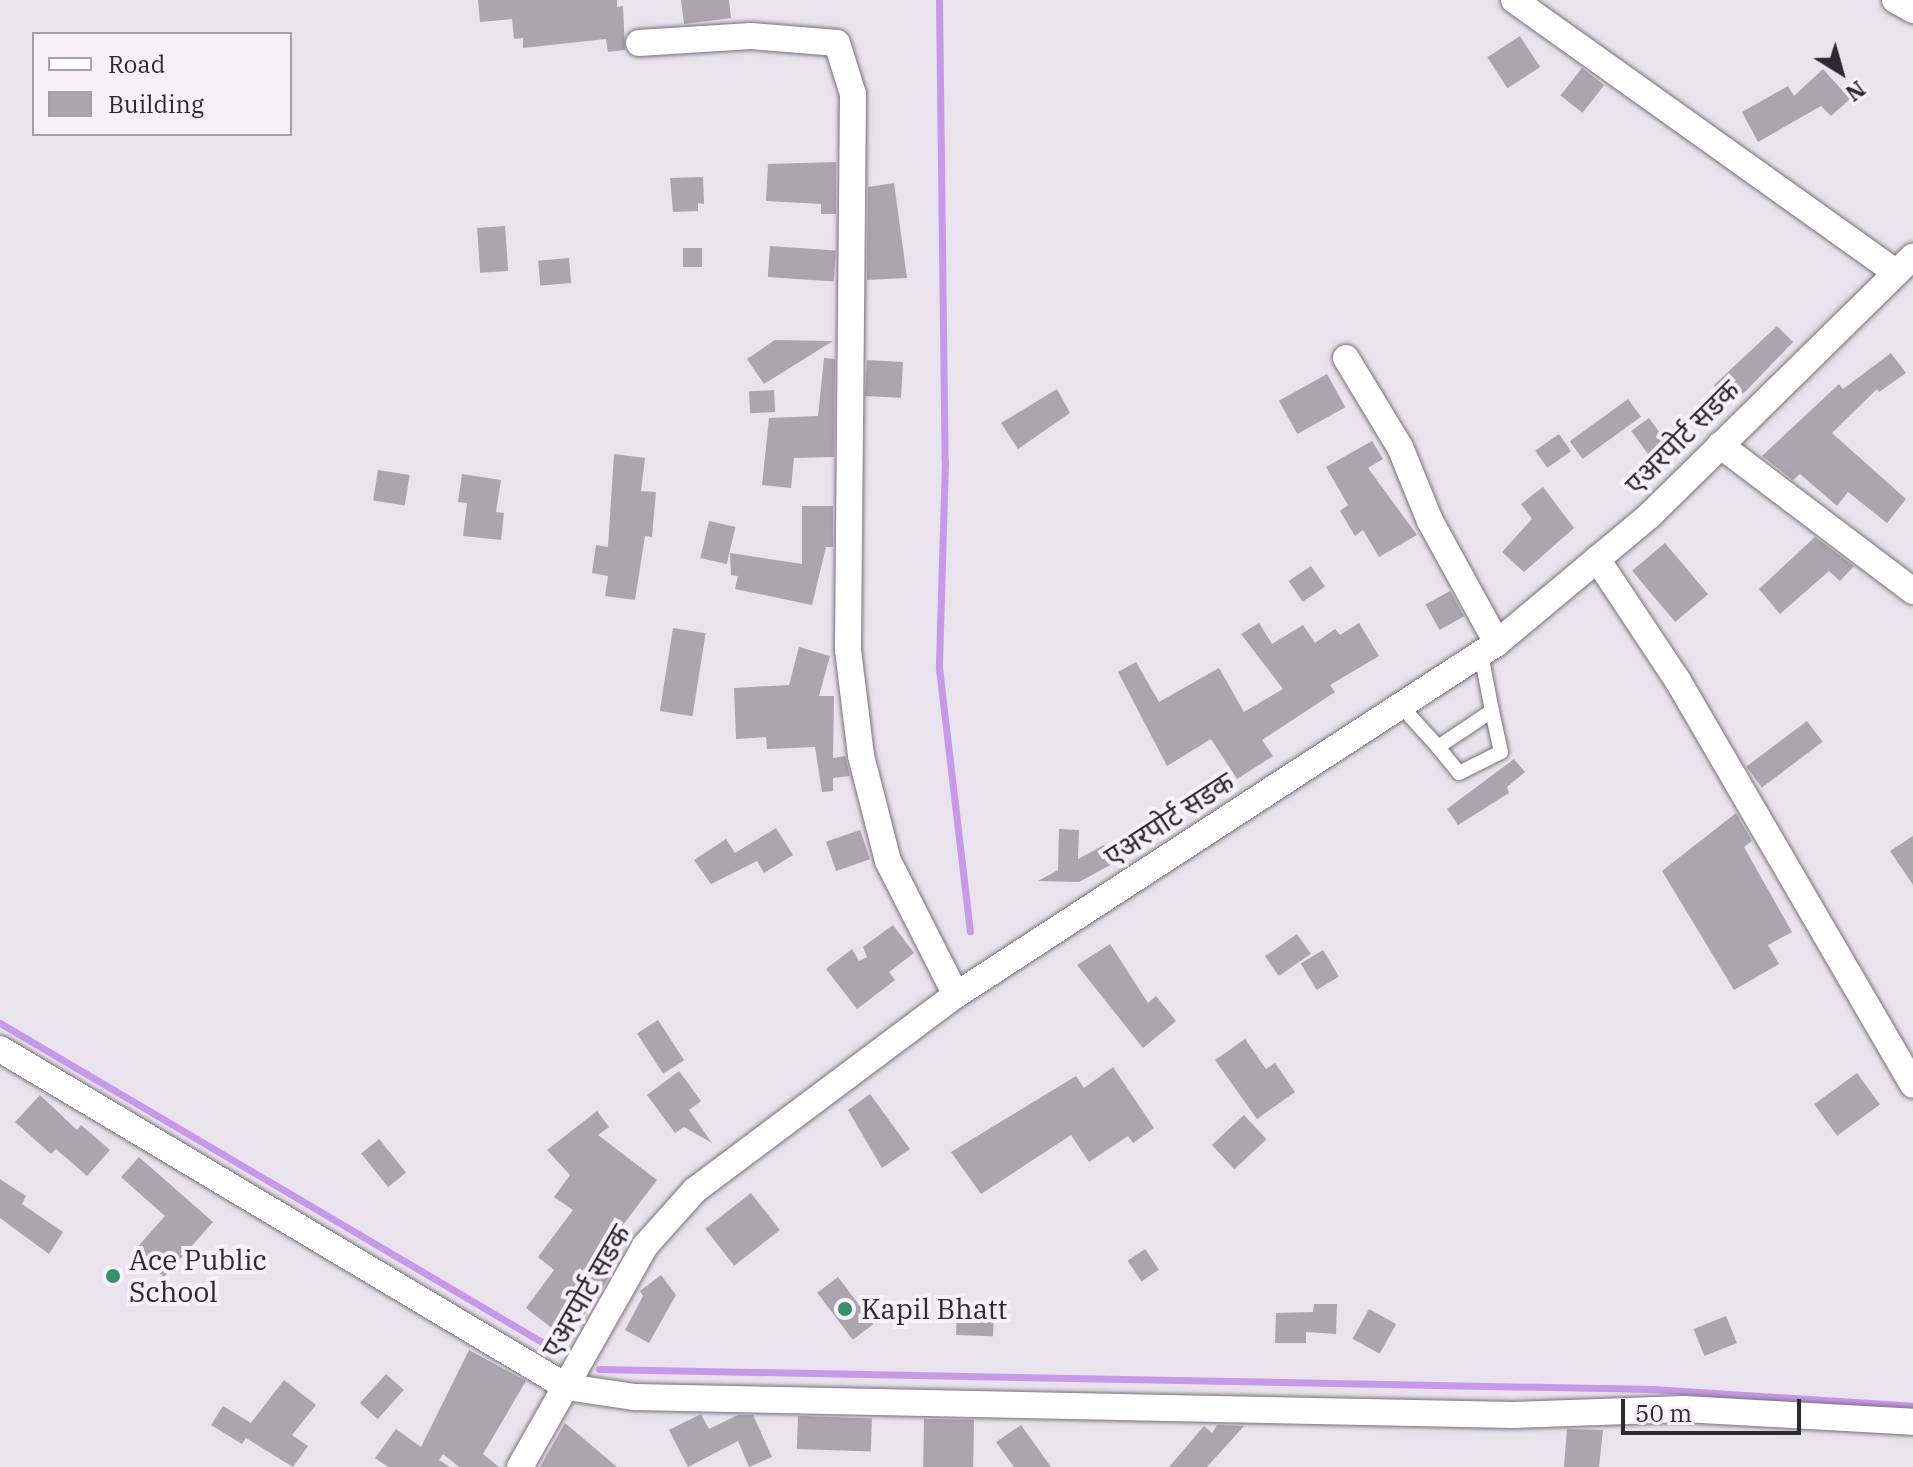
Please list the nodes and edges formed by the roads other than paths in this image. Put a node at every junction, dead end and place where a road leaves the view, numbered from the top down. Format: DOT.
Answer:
graph roads {
  1 [pos="1514,0"];
  2 [pos="1895,0"];
  3 [pos="1913,10"];
  4 [pos="639,43"];
  5 [pos="1905,264"];
  6 [pos="1346,358"];
  7 [pos="1720,445"];
  8 [pos="1597,559"];
  9 [pos="1913,591"];
  10 [pos="1489,649"];
  11 [pos="1401,706"];
  12 [pos="1492,711"];
  13 [pos="1438,747"];
  14 [pos="956,995"];
  15 [pos="0,1049"];
  16 [pos="1913,1085"];
  17 [pos="567,1387"];
  18 [pos="1913,1422"];
  19 [pos="520,1467"];
  1 -- 5 [label="street"];
  2 -- 3 [label="street"];
  4 -- 14 [label="street"];
  5 -- 7 [label="street, एअरपोर्ट सडक"];
  6 -- 10 [label="street"];
  7 -- 8 [label="street, एअरपोर्ट सडक"];
  7 -- 9 [label="street"];
  8 -- 10 [label="street, एअरपोर्ट सडक"];
  8 -- 16 [label="street"];
  10 -- 11 [label="street, एअरपोर्ट सडक"];
  10 -- 12 [label="lane"];
  11 -- 13 [label="lane"];
  11 -- 14 [label="street, एअरपोर्ट सडक"];
  12 -- 13 [label="lane"];
  12 -- 13 [label="lane"];
  14 -- 17 [label="street, एअरपोर्ट सडक"];
  15 -- 17 [label="street"];
  17 -- 18 [label="street"];
  17 -- 19 [label="street, एअरपोर्ट सडक"];
}
